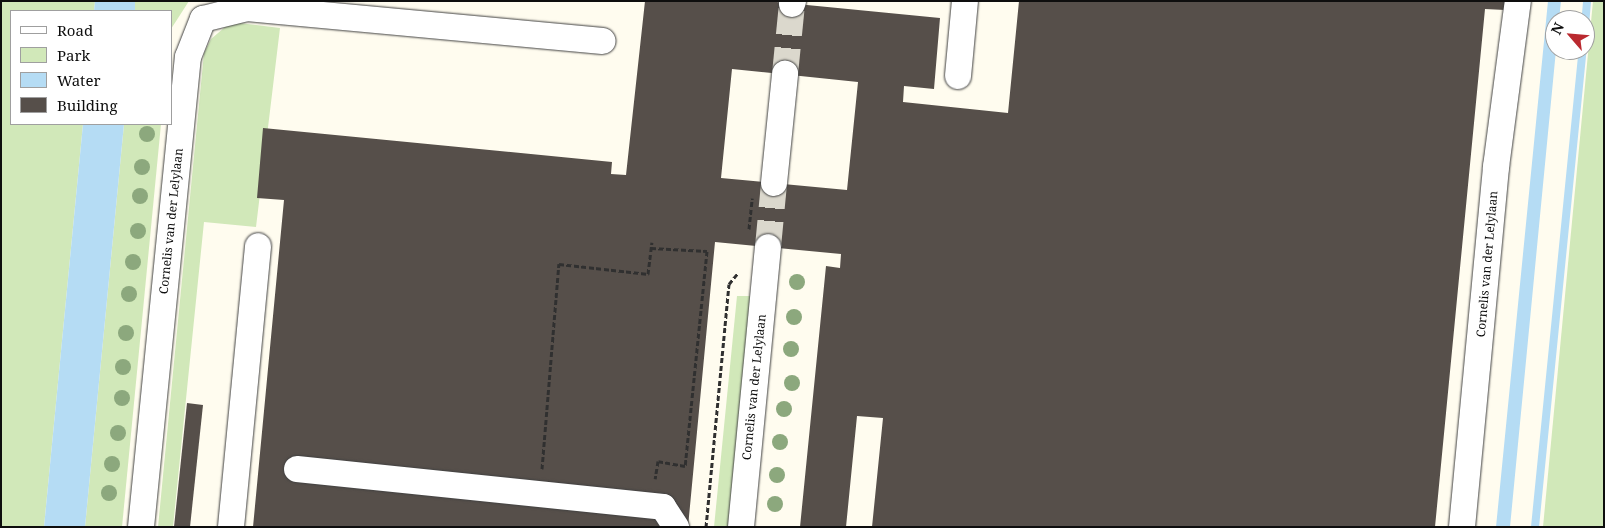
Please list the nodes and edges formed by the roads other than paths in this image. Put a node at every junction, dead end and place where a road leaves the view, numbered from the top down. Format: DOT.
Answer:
graph roads {
  1 [pos="965,1"];
  2 [pos="1518,1"];
  3 [pos="602,41"];
  4 [pos="785,74"];
  5 [pos="958,76"];
  6 [pos="774,183"];
  7 [pos="258,246"];
  8 [pos="768,247"];
  9 [pos="297,469"];
  10 [pos="140,527"];
  11 [pos="231,527"];
  12 [pos="676,527"];
  13 [pos="741,527"];
  14 [pos="1462,527"];
  1 -- 5 [label="street"];
  2 -- 14 [label="street, Cornelis van der Lelylaan"];
  3 -- 10 [label="street, Cornelis van der Lelylaan"];
  4 -- 6 [label="street"];
  7 -- 11 [label="street"];
  8 -- 13 [label="street, Cornelis van der Lelylaan"];
  9 -- 12 [label="street"];
}
